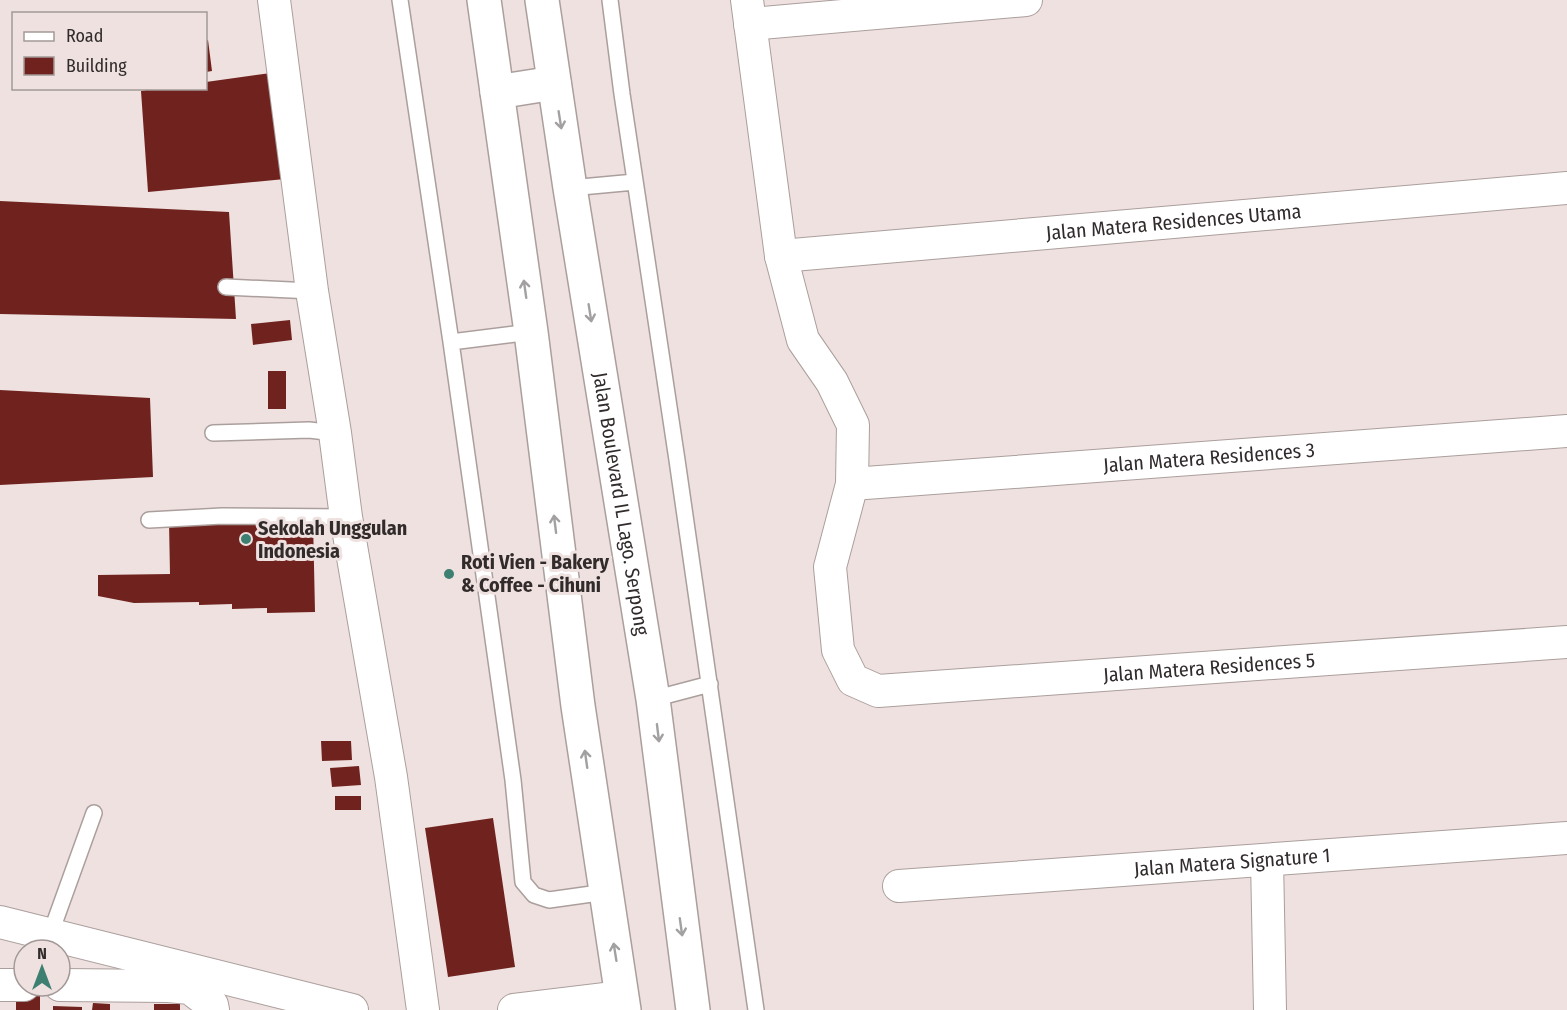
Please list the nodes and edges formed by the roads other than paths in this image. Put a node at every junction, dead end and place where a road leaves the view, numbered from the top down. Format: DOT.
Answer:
graph roads {
  1 [pos="274,0"];
  2 [pos="400,0"];
  3 [pos="484,0"];
  4 [pos="542,0"];
  5 [pos="610,0"];
  6 [pos="1026,0"];
  7 [pos="748,12"];
  8 [pos="554,83"];
  9 [pos="497,92"];
  10 [pos="635,182"];
  11 [pos="570,188"];
  12 [pos="1567,188"];
  13 [pos="781,256"];
  14 [pos="226,287"];
  15 [pos="312,291"];
  16 [pos="531,332"];
  17 [pos="451,342"];
  18 [pos="1567,431"];
  19 [pos="213,433"];
  20 [pos="335,433"];
  21 [pos="852,484"];
  22 [pos="346,517"];
  23 [pos="149,520"];
  24 [pos="1567,642"];
  25 [pos="710,684"];
  26 [pos="653,699"];
  27 [pos="94,813"];
  28 [pos="1567,838"];
  29 [pos="1267,860"];
  30 [pos="899,886"];
  31 [pos="606,892"];
  32 [pos="0,922"];
  33 [pos="50,935"];
  34 [pos="72,986"];
  35 [pos="623,1004"];
  36 [pos="213,1010"];
  37 [pos="352,1010"];
  38 [pos="423,1010"];
  39 [pos="514,1010"];
  40 [pos="693,1010"];
  41 [pos="756,1010"];
  42 [pos="1270,1010"];
  1 -- 15 [label="street"];
  2 -- 17 [label="lane"];
  3 -- 9 [label="main road"];
  4 -- 8 [label="main road, Jalan Boulevard IL Lago. Serpong"];
  5 -- 10 [label="lane"];
  6 -- 7 [label="street"];
  7 -- 13 [label="street"];
  8 -- 9 [label="main road"];
  8 -- 11 [label="main road, Jalan Boulevard IL Lago. Serpong, one-way"];
  16 -- 9 [label="main road, one-way"];
  10 -- 11 [label="lane"];
  10 -- 25 [label="lane"];
  11 -- 26 [label="main road, Jalan Boulevard IL Lago. Serpong, one-way"];
  12 -- 13 [label="street, Jalan Matera Residences Utama"];
  13 -- 21 [label="street"];
  14 -- 15 [label="lane"];
  15 -- 20 [label="street"];
  16 -- 17 [label="lane"];
  31 -- 16 [label="main road, one-way"];
  17 -- 31 [label="lane"];
  18 -- 21 [label="street, Jalan Matera Residences 3"];
  19 -- 20 [label="lane"];
  20 -- 22 [label="street"];
  21 -- 24 [label="street, Jalan Matera Residences 5"];
  22 -- 23 [label="lane"];
  22 -- 38 [label="street"];
  25 -- 26 [label="lane"];
  25 -- 41 [label="lane"];
  26 -- 40 [label="main road, Jalan Boulevard IL Lago. Serpong, one-way"];
  27 -- 33 [label="lane"];
  28 -- 29 [label="street, Jalan Matera Signature 1"];
  29 -- 30 [label="street, Jalan Matera Signature 1"];
  29 -- 42 [label="street"];
  35 -- 31 [label="main road, one-way"];
  32 -- 33 [label="street"];
  33 -- 37 [label="street"];
  34 -- 36 [label="street"];
  35 -- 39 [label="street"];
}
